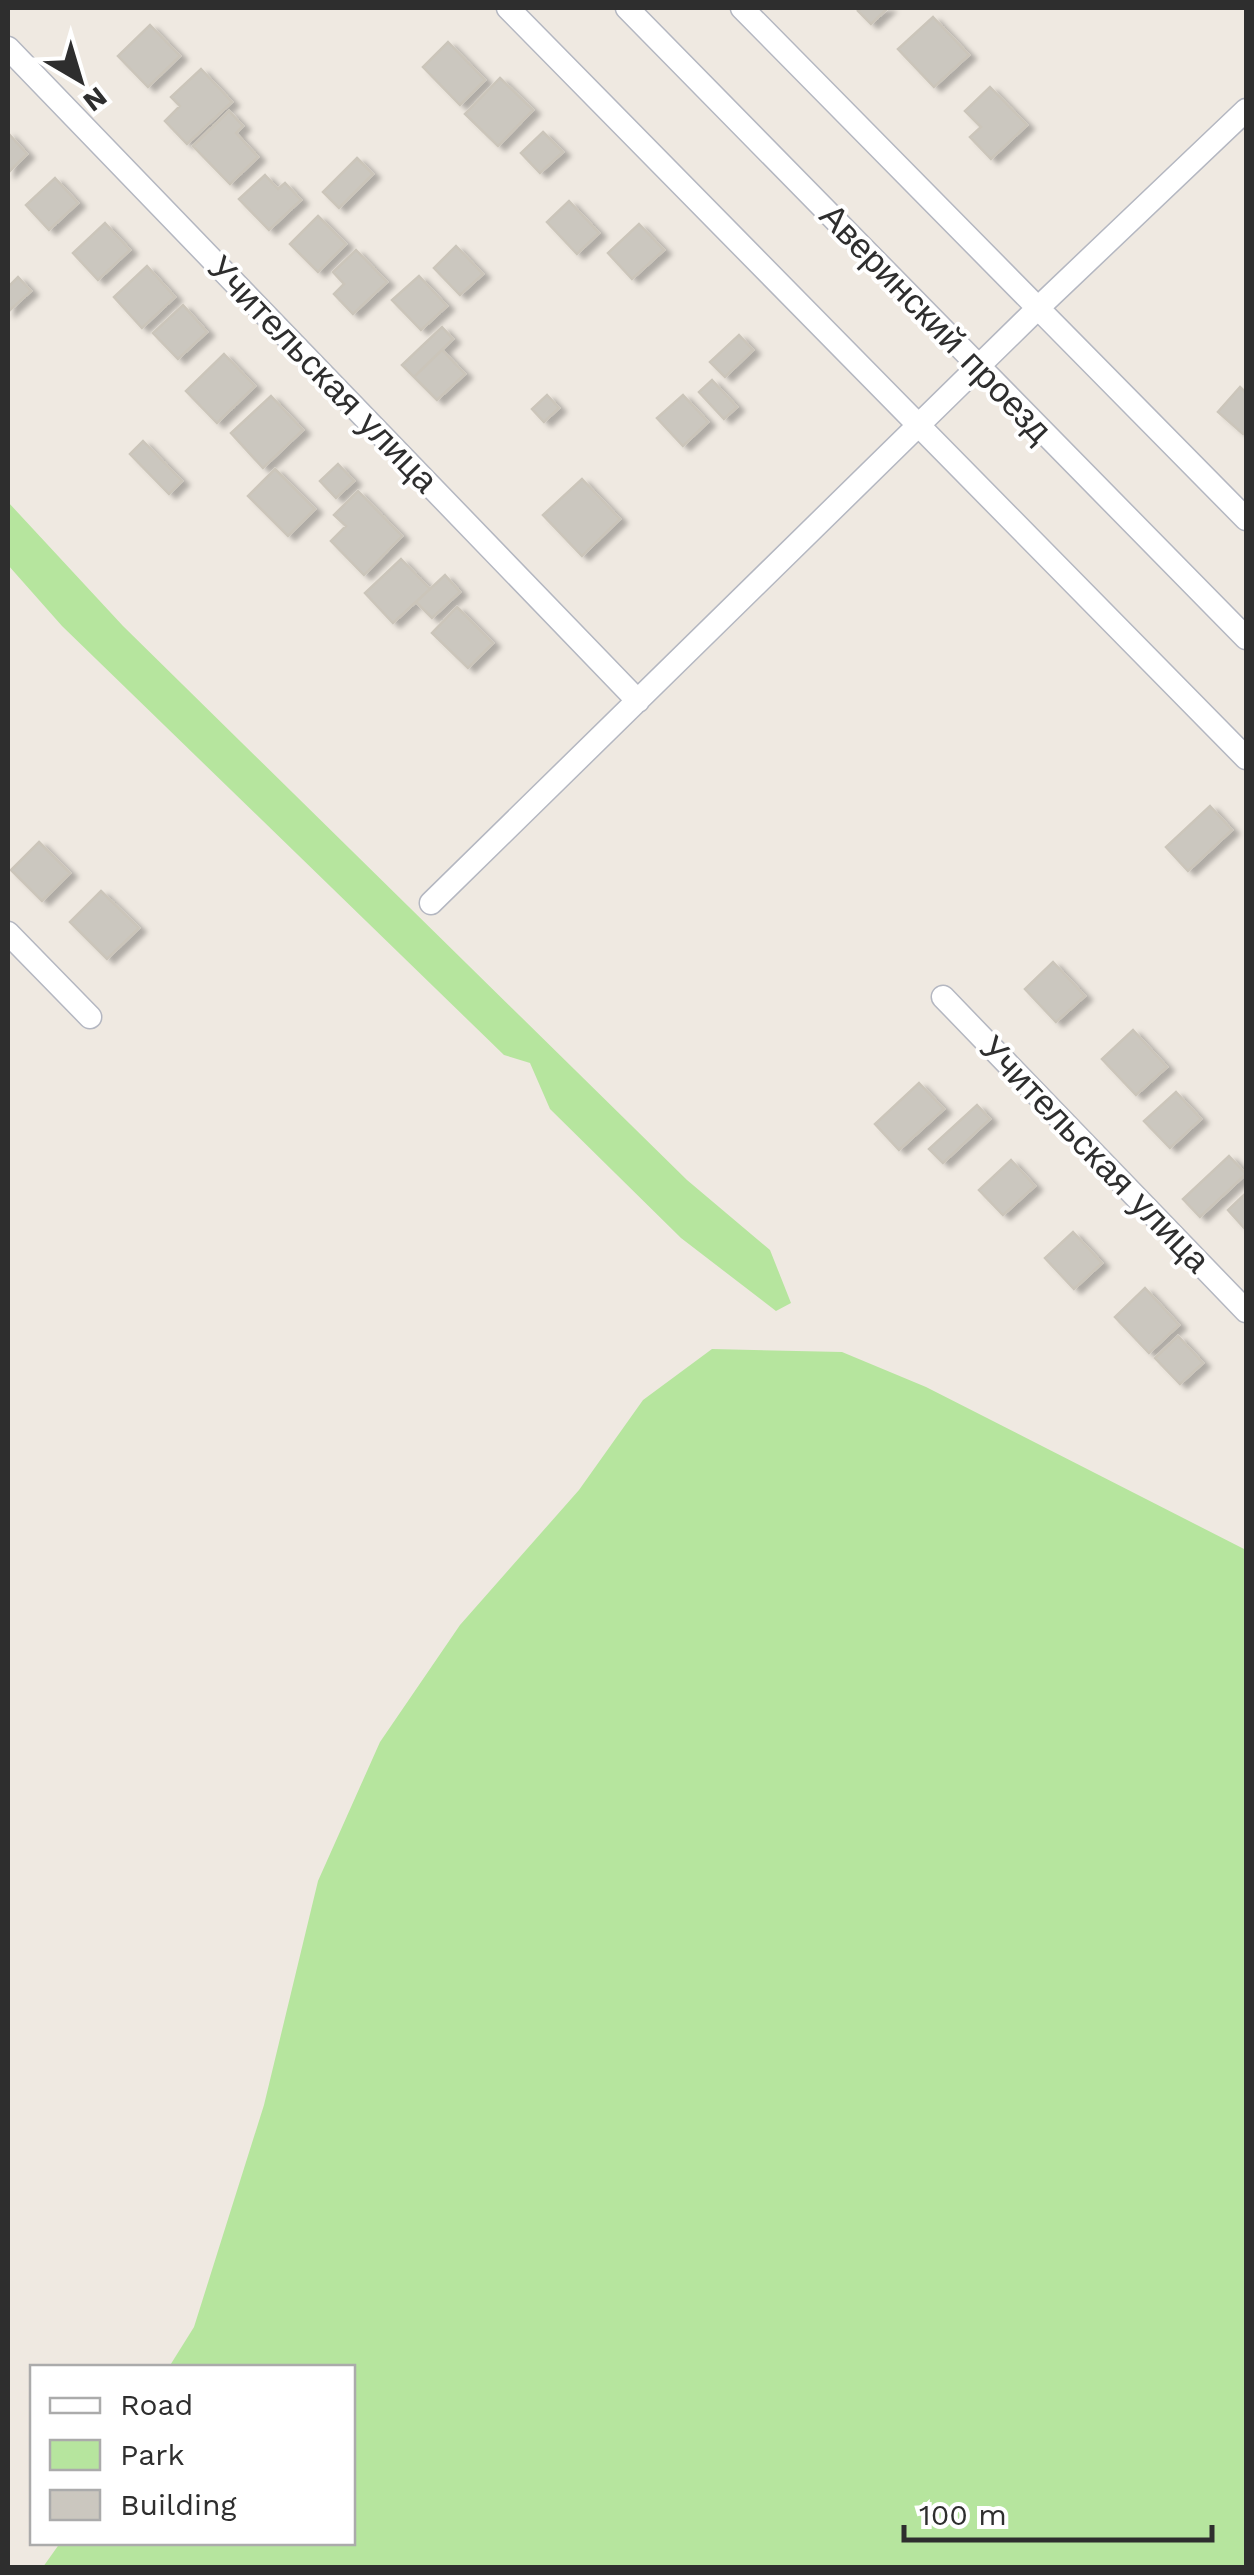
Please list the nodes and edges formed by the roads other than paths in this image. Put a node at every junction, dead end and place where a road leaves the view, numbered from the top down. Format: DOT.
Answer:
graph roads {
  1 [pos="508,8"];
  2 [pos="627,8"];
  3 [pos="742,8"];
  4 [pos="8,48"];
  5 [pos="1246,110"];
  6 [pos="1038,308"];
  7 [pos="978,366"];
  8 [pos="919,425"];
  9 [pos="1246,519"];
  10 [pos="1246,638"];
  11 [pos="638,700"];
  12 [pos="1246,758"];
  13 [pos="431,904"];
  14 [pos="8,933"];
  15 [pos="943,996"];
  16 [pos="90,1017"];
  17 [pos="1246,1310"];
  1 -- 8 [label="street"];
  2 -- 7 [label="street, Аверинский проезд"];
  3 -- 6 [label="street"];
  4 -- 11 [label="street, Учительская улица"];
  5 -- 6 [label="street"];
  6 -- 7 [label="street"];
  6 -- 9 [label="street"];
  7 -- 8 [label="street"];
  7 -- 10 [label="street, Аверинский проезд"];
  8 -- 11 [label="street"];
  8 -- 12 [label="street"];
  11 -- 13 [label="street"];
  14 -- 16 [label="street"];
  15 -- 17 [label="street, Учительская улица"];
}
